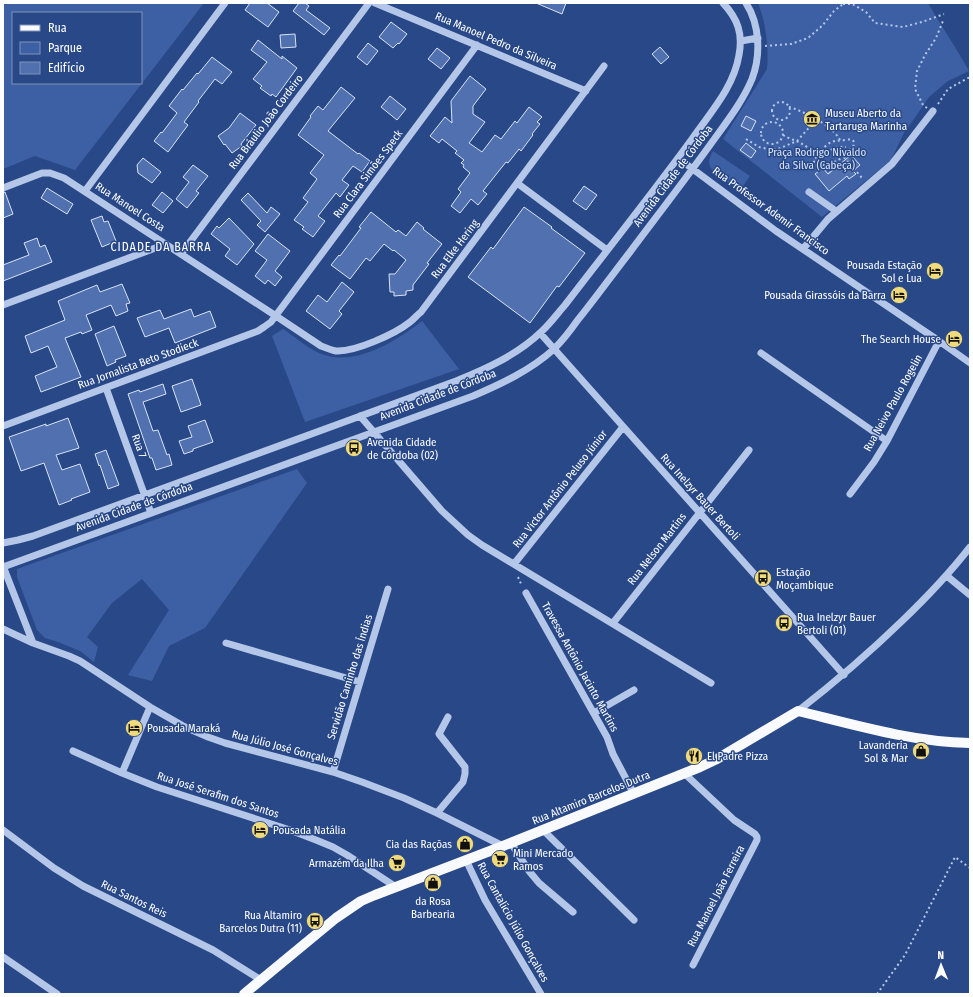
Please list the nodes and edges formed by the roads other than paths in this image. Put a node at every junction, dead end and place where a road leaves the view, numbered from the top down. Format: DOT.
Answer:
graph roads {
  1 [pos="226,3"];
  2 [pos="369,3"];
  3 [pos="375,3"];
  4 [pos="723,3"];
  5 [pos="746,3"];
  6 [pos="758,38"];
  7 [pos="741,41"];
  8 [pos="477,45"];
  9 [pos="604,66"];
  10 [pos="586,90"];
  11 [pos="933,112"];
  12 [pos="678,158"];
  13 [pos="693,168"];
  14 [pos="517,183"];
  15 [pos="3,188"];
  16 [pos="85,191"];
  17 [pos="809,192"];
  18 [pos="836,211"];
  19 [pos="166,244"];
  20 [pos="803,249"];
  21 [pos="607,250"];
  22 [pos="181,254"];
  23 [pos="3,305"];
  24 [pos="276,316"];
  25 [pos="540,333"];
  26 [pos="940,341"];
  27 [pos="554,349"];
  28 [pos="761,353"];
  29 [pos="970,363"];
  30 [pos="106,388"];
  31 [pos="360,416"];
  32 [pos="3,426"];
  33 [pos="623,427"];
  34 [pos="373,432"];
  35 [pos="887,441"];
  36 [pos="749,450"];
  37 [pos="850,494"];
  38 [pos="145,495"];
  39 [pos="151,512"];
  40 [pos="700,513"];
  41 [pos="3,543"];
  42 [pos="970,547"];
  43 [pos="514,564"];
  44 [pos="3,566"];
  45 [pos="947,576"];
  46 [pos="388,589"];
  47 [pos="526,593"];
  48 [pos="970,595"];
  49 [pos="613,624"];
  50 [pos="3,629"];
  51 [pos="33,643"];
  52 [pos="226,643"];
  53 [pos="844,675"];
  54 [pos="360,682"];
  55 [pos="711,683"];
  56 [pos="634,690"];
  57 [pos="150,707"];
  58 [pos="798,711"];
  59 [pos="594,713"];
  60 [pos="448,717"];
  61 [pos="970,744"];
  62 [pos="73,751"];
  63 [pos="333,772"];
  64 [pos="122,773"];
  65 [pos="685,774"];
  66 [pos="634,794"];
  67 [pos="437,813"];
  68 [pos="3,830"];
  69 [pos="544,830"];
  70 [pos="507,844"];
  71 [pos="466,860"];
  72 [pos="396,887"];
  73 [pos="574,912"];
  74 [pos="634,920"];
  75 [pos="3,957"];
  76 [pos="693,965"];
  77 [pos="261,980"];
  78 [pos="57,994"];
  79 [pos="244,994"];
  80 [pos="541,994"];
  1 -- 16 [label="street"];
  2 -- 22 [label="street, Rua Bráulio João Cordeiro"];
  3 -- 8 [label="street, Rua Manoel Pedro da Silveira"];
  4 -- 7 [label="street, Avenida Cidade de Córdoba"];
  5 -- 6 [label="street, Avenida Cidade de Córdoba"];
  6 -- 7 [label="street"];
  6 -- 13 [label="street, Avenida Cidade de Córdoba"];
  7 -- 12 [label="street, Avenida Cidade de Córdoba"];
  8 -- 10 [label="street, Rua Manoel Pedro da Silveira"];
  8 -- 24 [label="street, Rua Clara Simões Speck"];
  9 -- 10 [label="street, Rua Elke Hering"];
  10 -- 14 [label="street, Rua Elke Hering"];
  11 -- 18 [label="street"];
  12 -- 13 [label="street, Rua Professor Ademir Francisco"];
  12 -- 21 [label="street, Avenida Cidade de Córdoba"];
  13 -- 20 [label="street, Rua Professor Ademir Francisco"];
  13 -- 27 [label="street, Avenida Cidade de Córdoba"];
  14 -- 21 [label="street"];
  14 -- 24 [label="street, Rua Elke Hering"];
  15 -- 16 [label="street, Rua Manoel Costa"];
  16 -- 19 [label="street, Rua Manoel Costa"];
  17 -- 18 [label="street"];
  18 -- 20 [label="street"];
  19 -- 22 [label="street, Rua Manoel Costa"];
  19 -- 23 [label="street"];
  20 -- 26 [label="street, Rua Professor Ademir Francisco"];
  21 -- 25 [label="street, Avenida Cidade de Córdoba"];
  22 -- 24 [label="street, Rua Manoel Costa"];
  24 -- 30 [label="street, Rua Jornalista Beto Stodieck"];
  25 -- 27 [label="street, Rua Inelzyr Bauer Bertoli"];
  25 -- 31 [label="street, Avenida Cidade de Córdoba"];
  26 -- 29 [label="street, Rua Professor Ademir Francisco"];
  26 -- 35 [label="street, Rua Neivo Paulo Rogelin"];
  27 -- 33 [label="street, Rua Inelzyr Bauer Bertoli"];
  27 -- 34 [label="street, Avenida Cidade de Córdoba"];
  28 -- 35 [label="street"];
  30 -- 32 [label="street, Rua Jornalista Beto Stodieck"];
  30 -- 38 [label="street, Rua 7"];
  31 -- 34 [label="street"];
  31 -- 38 [label="street, Avenida Cidade de Córdoba"];
  33 -- 40 [label="street, Rua Inelzyr Bauer Bertoli"];
  33 -- 43 [label="street, Rua Victor Antônio Peluso Júnior"];
  34 -- 39 [label="street, Avenida Cidade de Córdoba"];
  34 -- 43 [label="street"];
  35 -- 37 [label="street, Rua Neivo Paulo Rogelin"];
  36 -- 40 [label="street, Rua Nelson Martins"];
  38 -- 39 [label="street, Rua 7"];
  38 -- 41 [label="street, Avenida Cidade de Córdoba"];
  39 -- 44 [label="street, Avenida Cidade de Córdoba"];
  40 -- 49 [label="street, Rua Nelson Martins"];
  40 -- 53 [label="street, Rua Inelzyr Bauer Bertoli"];
  42 -- 45 [label="street"];
  43 -- 49 [label="street"];
  44 -- 51 [label="street"];
  45 -- 48 [label="street"];
  45 -- 53 [label="street"];
  46 -- 54 [label="street, Servidão Caminho das Índias"];
  47 -- 59 [label="street, Travessa Antônio Jacinto Martins"];
  49 -- 55 [label="street"];
  50 -- 51 [label="street, Rua Júlio José Gonçalves"];
  51 -- 57 [label="street, Rua Júlio José Gonçalves"];
  52 -- 54 [label="street"];
  53 -- 58 [label="street"];
  54 -- 63 [label="street, Servidão Caminho das Índias"];
  56 -- 59 [label="street"];
  57 -- 63 [label="street, Rua Júlio José Gonçalves"];
  57 -- 64 [label="street"];
  58 -- 61 [label="main road"];
  58 -- 65 [label="main road, Rua Altamiro Barcelos Dutra"];
  59 -- 66 [label="street, Travessa Antônio Jacinto Martins"];
  60 -- 67 [label="street"];
  62 -- 64 [label="street, Rua José Serafim dos Santos"];
  63 -- 67 [label="street, Rua Júlio José Gonçalves"];
  64 -- 72 [label="street, Rua José Serafim dos Santos"];
  65 -- 66 [label="main road, Rua Altamiro Barcelos Dutra"];
  65 -- 76 [label="street, Rua Manoel João Ferreira"];
  66 -- 69 [label="main road, Rua Altamiro Barcelos Dutra"];
  67 -- 70 [label="street, Rua Júlio José Gonçalves"];
  68 -- 77 [label="street, Rua Santos Reis"];
  69 -- 70 [label="main road, Rua Altamiro Barcelos Dutra"];
  69 -- 74 [label="street"];
  70 -- 71 [label="main road, Rua Altamiro Barcelos Dutra"];
  70 -- 73 [label="street"];
  71 -- 72 [label="main road, Rua Altamiro Barcelos Dutra"];
  71 -- 80 [label="street, Rua Cantalício Júlio Gonçalves"];
  72 -- 77 [label="main road, Rua Altamiro Barcelos Dutra"];
  75 -- 78 [label="street"];
  77 -- 79 [label="main road, Rua Altamiro Barcelos Dutra"];
}
